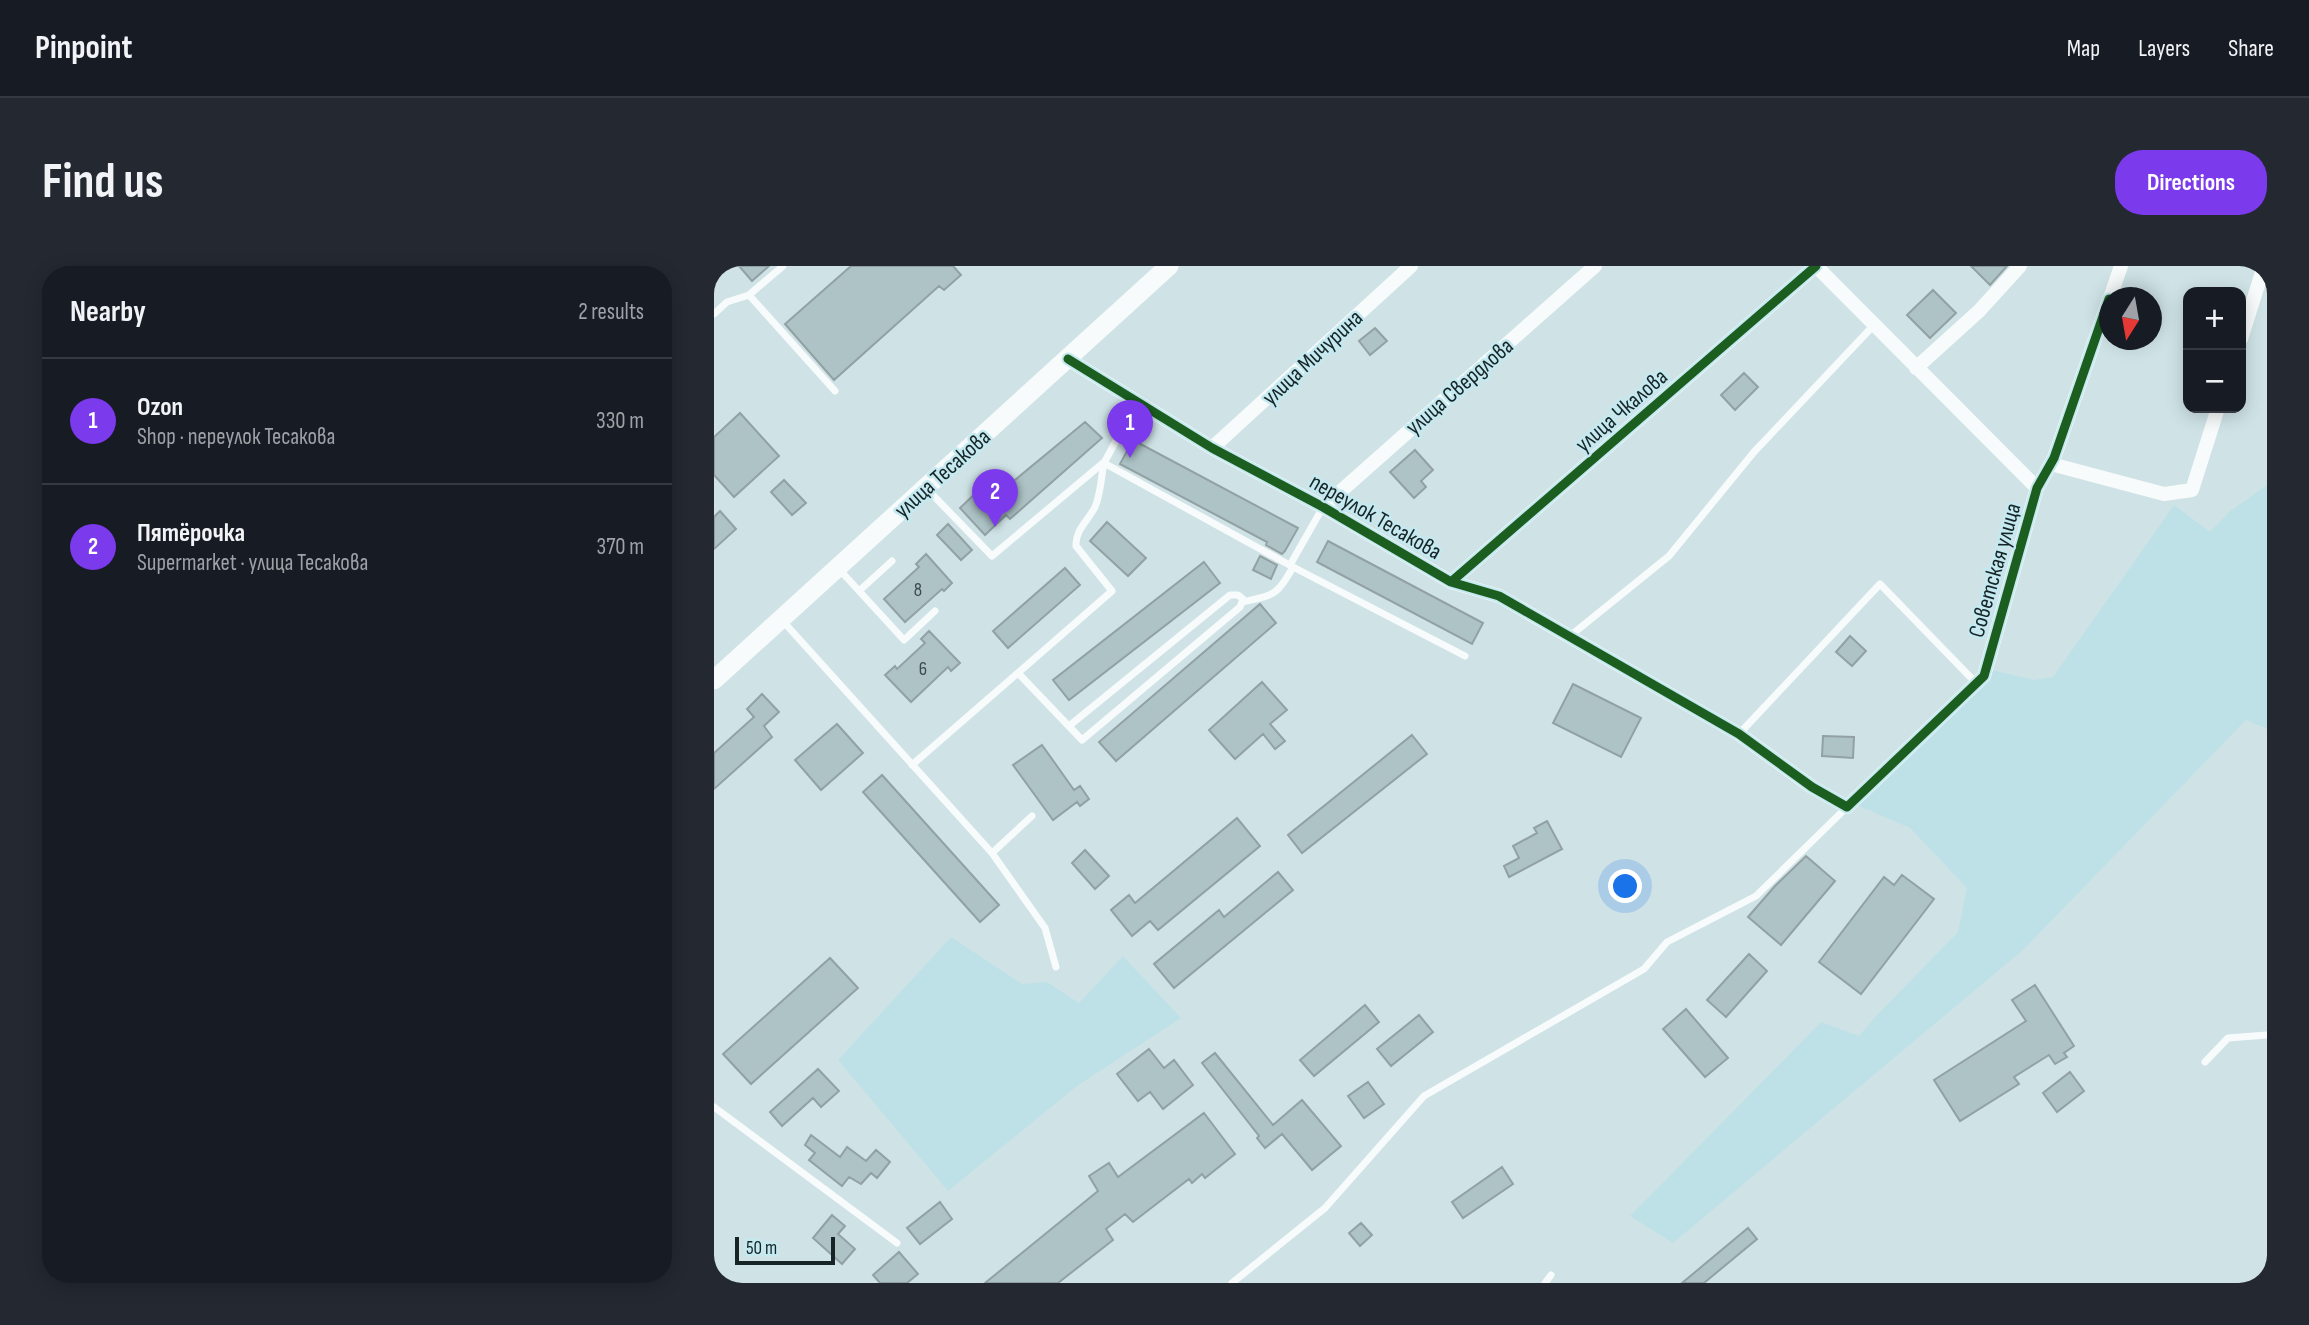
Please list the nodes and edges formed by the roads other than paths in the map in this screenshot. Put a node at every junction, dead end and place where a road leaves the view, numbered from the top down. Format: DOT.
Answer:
graph roads {
  1 [pos="783,266"];
  2 [pos="1169,266"];
  3 [pos="1411,266"];
  4 [pos="1595,266"];
  5 [pos="1816,266"];
  6 [pos="2020,266"];
  7 [pos="2121,266"];
  8 [pos="2264,266"];
  9 [pos="2114,287"];
  10 [pos="749,295"];
  11 [pos="714,314"];
  12 [pos="2246,323"];
  13 [pos="1874,325"];
  14 [pos="2099,329"];
  15 [pos="1068,359"];
  16 [pos="1916,368"];
  17 [pos="835,391"];
  18 [pos="1137,402"];
  19 [pos="2216,413"];
  20 [pos="1212,449"];
  21 [pos="1104,463"];
  22 [pos="2051,464"];
  23 [pos="926,487"];
  24 [pos="2037,488"];
  25 [pos="1323,507"];
  26 [pos="892,561"];
  27 [pos="1292,566"];
  28 [pos="838,568"];
  29 [pos="1451,582"];
  30 [pos="859,591"];
  31 [pos="1242,602"];
  32 [pos="935,611"];
  33 [pos="781,619"];
  34 [pos="1569,636"];
  35 [pos="1465,656"];
  36 [pos="1018,673"];
  37 [pos="714,680"];
  38 [pos="1976,684"];
  39 [pos="1069,726"];
  40 [pos="1740,734"];
  41 [pos="912,765"];
  42 [pos="1847,807"];
  43 [pos="1032,816"];
  44 [pos="992,853"];
  45 [pos="1056,967"];
  46 [pos="2267,1035"];
  47 [pos="2205,1062"];
  48 [pos="714,1107"];
  49 [pos="897,1243"];
  50 [pos="1551,1275"];
  51 [pos="1232,1283"];
  52 [pos="1545,1283"];
  1 -- 10 [label="lane"];
  2 -- 15 [label="main road, улица Тесакова"];
  3 -- 20 [label="street, улица Мичурина"];
  4 -- 25 [label="street, улица Свердлова"];
  5 -- 13 [label="street"];
  5 -- 29 [label="street, улица Чкалова"];
  6 -- 16 [label="street"];
  7 -- 9 [label="street, Советская улица"];
  8 -- 12 [label="street"];
  10 -- 11 [label="lane"];
  10 -- 17 [label="lane"];
  13 -- 16 [label="street"];
  13 -- 34 [label="lane"];
  14 -- 22 [label="street, Советская улица"];
  15 -- 18 [label="street, переулок Тесакова"];
  15 -- 23 [label="main road, улица Тесакова"];
  16 -- 24 [label="street"];
  18 -- 20 [label="street, переулок Тесакова"];
  18 -- 21 [label="lane"];
  19 -- 22 [label="street"];
  20 -- 25 [label="street, переулок Тесакова"];
  21 -- 23 [label="lane"];
  21 -- 27 [label="lane"];
  21 -- 36 [label="lane"];
  22 -- 24 [label="street, Советская улица"];
  23 -- 28 [label="main road, улица Тесакова"];
  24 -- 38 [label="street, Советская улица"];
  25 -- 27 [label="lane"];
  25 -- 29 [label="street, переулок Тесакова"];
  26 -- 30 [label="lane"];
  27 -- 31 [label="lane"];
  27 -- 35 [label="lane"];
  28 -- 30 [label="lane"];
  28 -- 33 [label="main road, улица Тесакова"];
  29 -- 34 [label="street, переулок Тесакова"];
  30 -- 32 [label="lane"];
  31 -- 39 [label="lane"];
  31 -- 39 [label="lane"];
  33 -- 37 [label="main road, улица Тесакова"];
  33 -- 41 [label="lane"];
  34 -- 40 [label="street, переулок Тесакова"];
  36 -- 39 [label="lane"];
  36 -- 41 [label="lane"];
  38 -- 40 [label="lane"];
  38 -- 42 [label="street, Советская улица"];
  40 -- 42 [label="street, переулок Тесакова"];
  41 -- 44 [label="lane"];
  42 -- 51 [label="lane"];
  43 -- 44 [label="lane"];
  44 -- 45 [label="lane"];
  46 -- 47 [label="lane"];
  48 -- 49 [label="lane"];
  50 -- 52 [label="lane"];
}
